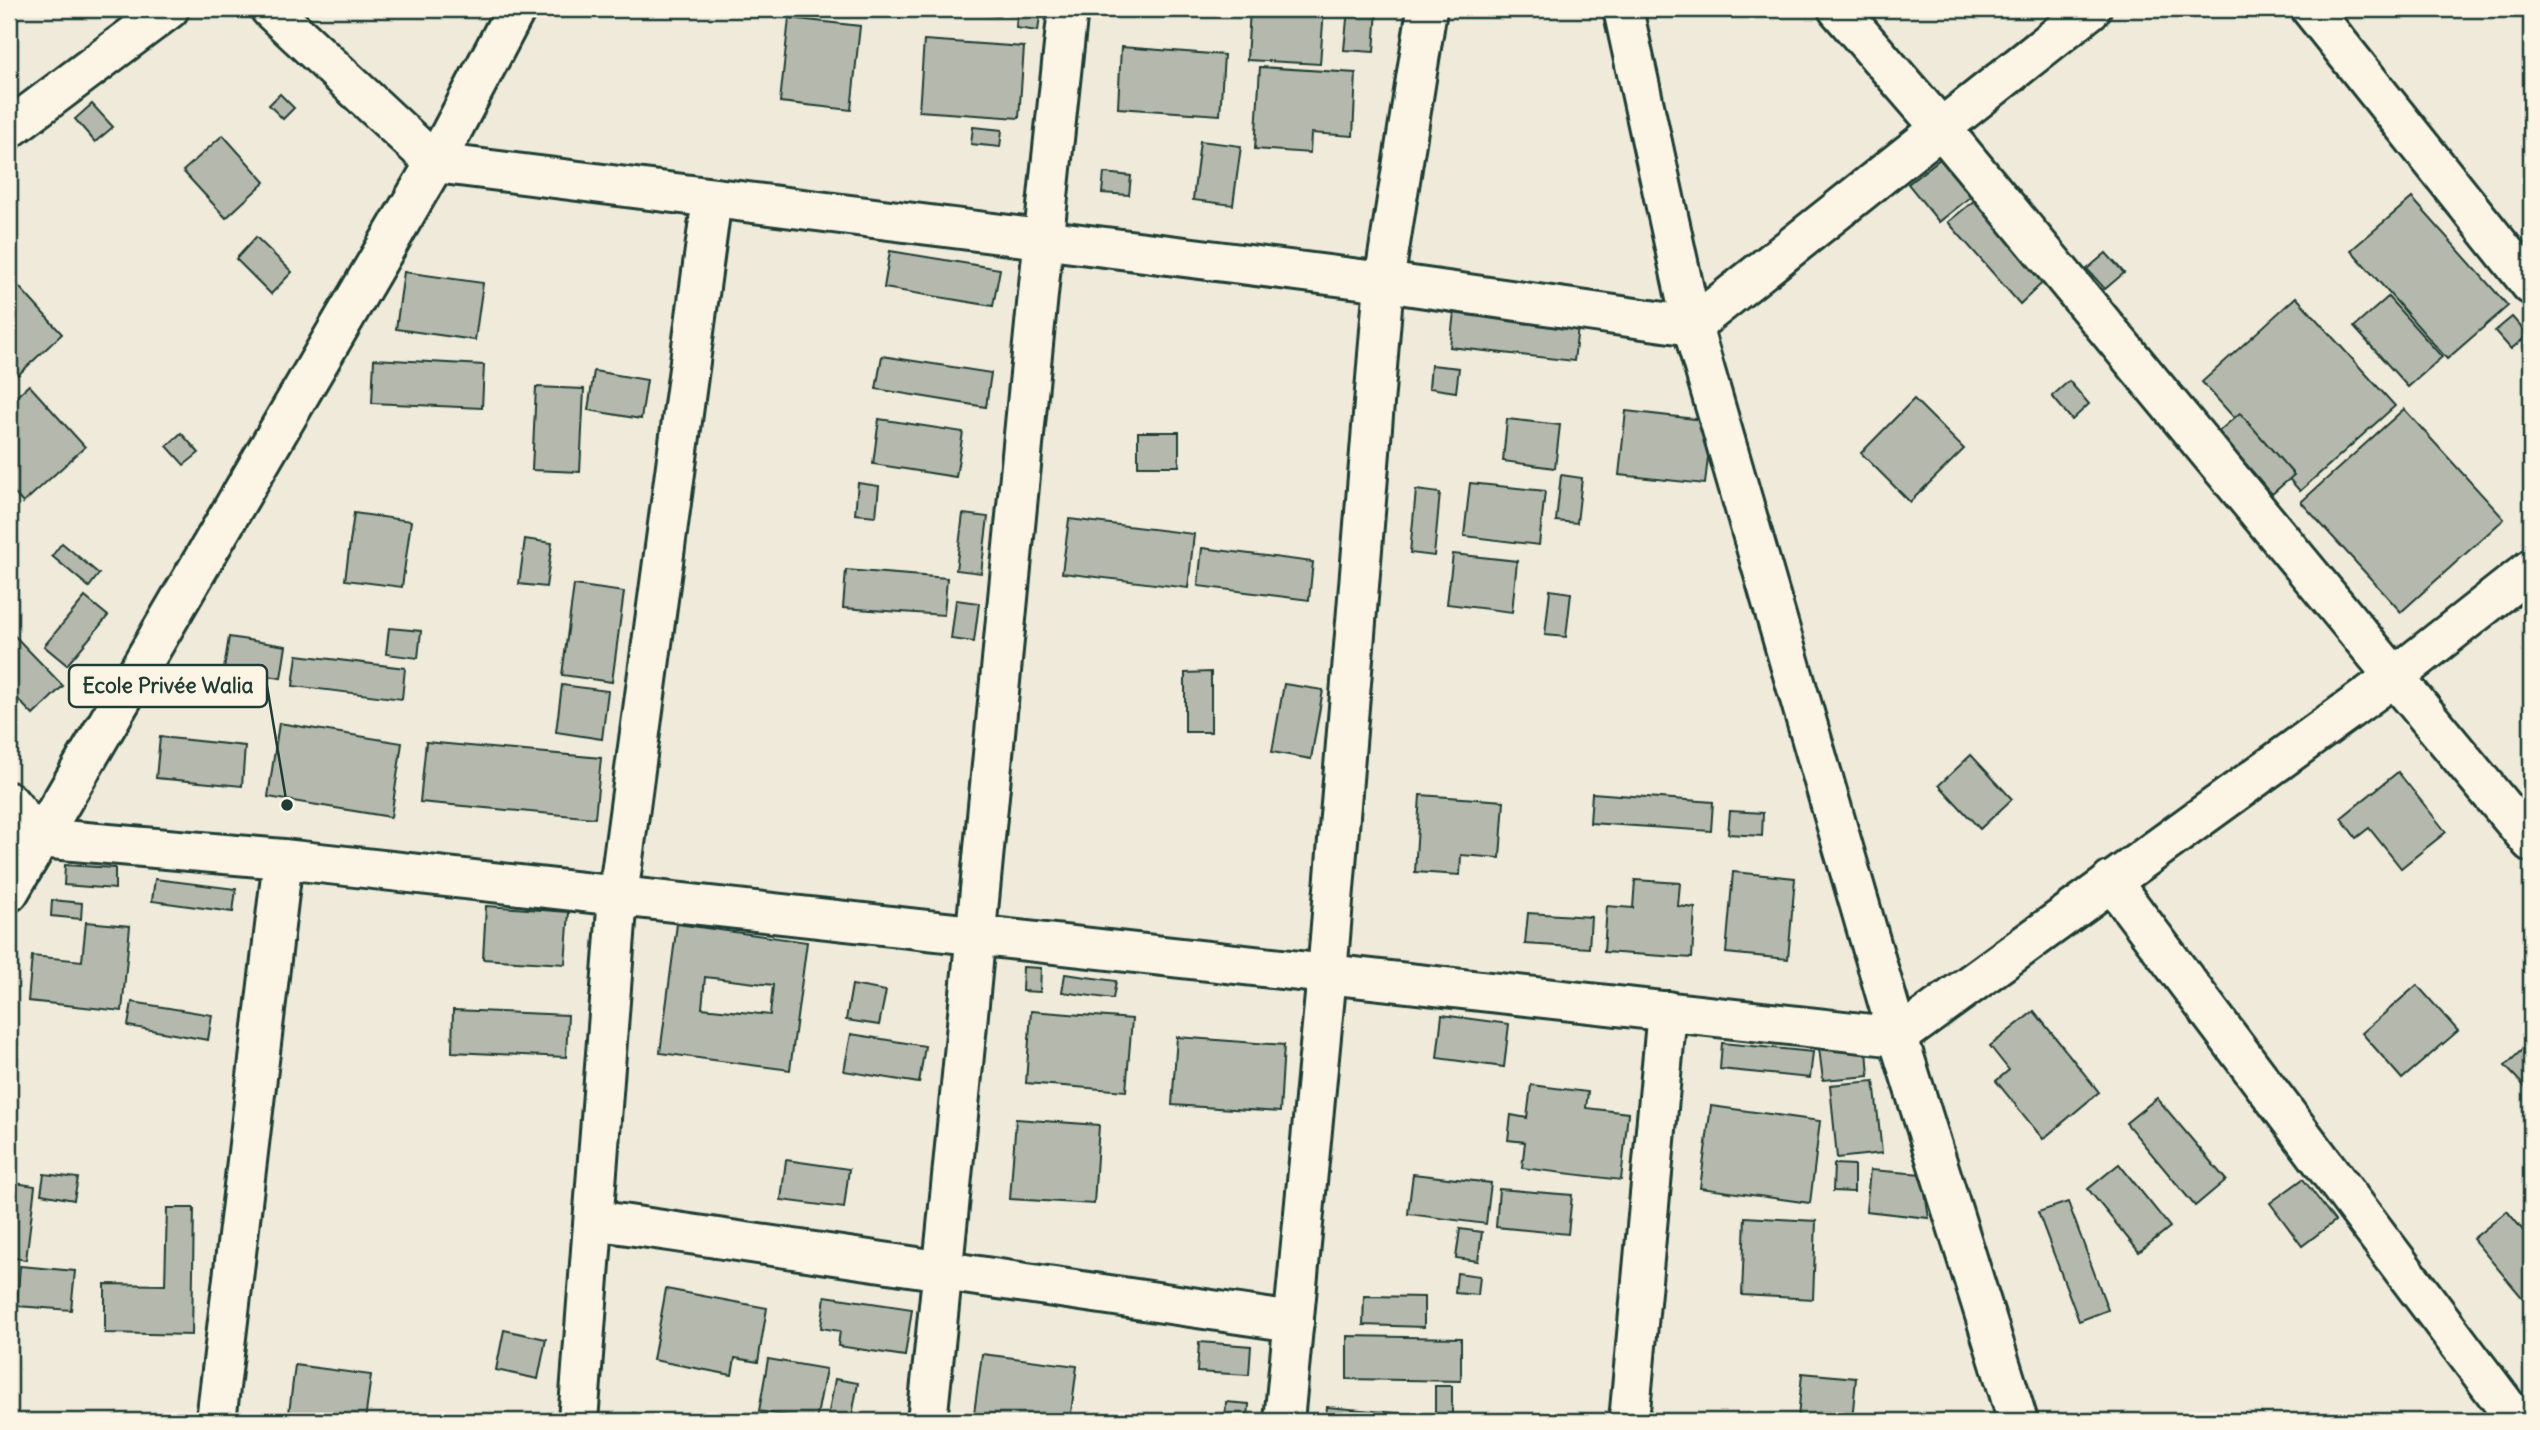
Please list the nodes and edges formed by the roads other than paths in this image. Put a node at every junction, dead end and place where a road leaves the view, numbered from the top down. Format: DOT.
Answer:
graph roads {
  1 [pos="169,9"];
  2 [pos="270,9"];
  3 [pos="516,9"];
  4 [pos="1068,9"];
  5 [pos="1427,9"];
  6 [pos="1623,9"];
  7 [pos="1838,9"];
  8 [pos="2091,9"];
  9 [pos="2311,9"];
  10 [pos="1941,128"];
  11 [pos="9,130"];
  12 [pos="435,163"];
  13 [pos="712,198"];
  14 [pos="1042,239"];
  15 [pos="1384,282"];
  16 [pos="2531,285"];
  17 [pos="1692,326"];
  18 [pos="2531,569"];
  19 [pos="2394,677"];
  20 [pos="9,802"];
  21 [pos="39,838"];
  22 [pos="2531,842"];
  23 [pos="283,859"];
  24 [pos="2111,881"];
  25 [pos="9,891"];
  26 [pos="618,896"];
  27 [pos="978,935"];
  28 [pos="1326,974"];
  29 [pos="1667,1011"];
  30 [pos="1898,1037"];
  31 [pos="594,1220"];
  32 [pos="943,1271"];
  33 [pos="1294,1322"];
  34 [pos="216,1421"];
  35 [pos="578,1421"];
  36 [pos="928,1421"];
  37 [pos="1284,1421"];
  38 [pos="1629,1421"];
  39 [pos="2018,1421"];
  40 [pos="2517,1421"];
  1 -- 11 [label="street"];
  2 -- 12 [label="street"];
  3 -- 12 [label="street"];
  4 -- 14 [label="street"];
  5 -- 15 [label="street"];
  6 -- 17 [label="street"];
  7 -- 10 [label="street"];
  8 -- 10 [label="street"];
  9 -- 16 [label="street"];
  10 -- 17 [label="street"];
  10 -- 19 [label="street"];
  12 -- 13 [label="street"];
  12 -- 21 [label="street"];
  13 -- 14 [label="street"];
  13 -- 26 [label="street"];
  14 -- 15 [label="street"];
  14 -- 27 [label="street"];
  15 -- 17 [label="street"];
  15 -- 28 [label="street"];
  17 -- 30 [label="street"];
  18 -- 19 [label="street"];
  19 -- 22 [label="street"];
  19 -- 24 [label="street"];
  20 -- 21 [label="street"];
  21 -- 23 [label="street"];
  21 -- 25 [label="street"];
  23 -- 26 [label="street"];
  23 -- 34 [label="street"];
  24 -- 30 [label="street"];
  24 -- 40 [label="street"];
  26 -- 27 [label="street"];
  26 -- 31 [label="street"];
  27 -- 28 [label="street"];
  27 -- 32 [label="street"];
  28 -- 29 [label="street"];
  28 -- 33 [label="street"];
  29 -- 30 [label="street"];
  29 -- 38 [label="street"];
  30 -- 39 [label="street"];
  31 -- 32 [label="street"];
  31 -- 35 [label="street"];
  32 -- 33 [label="street"];
  32 -- 36 [label="street"];
  33 -- 37 [label="street"];
}
